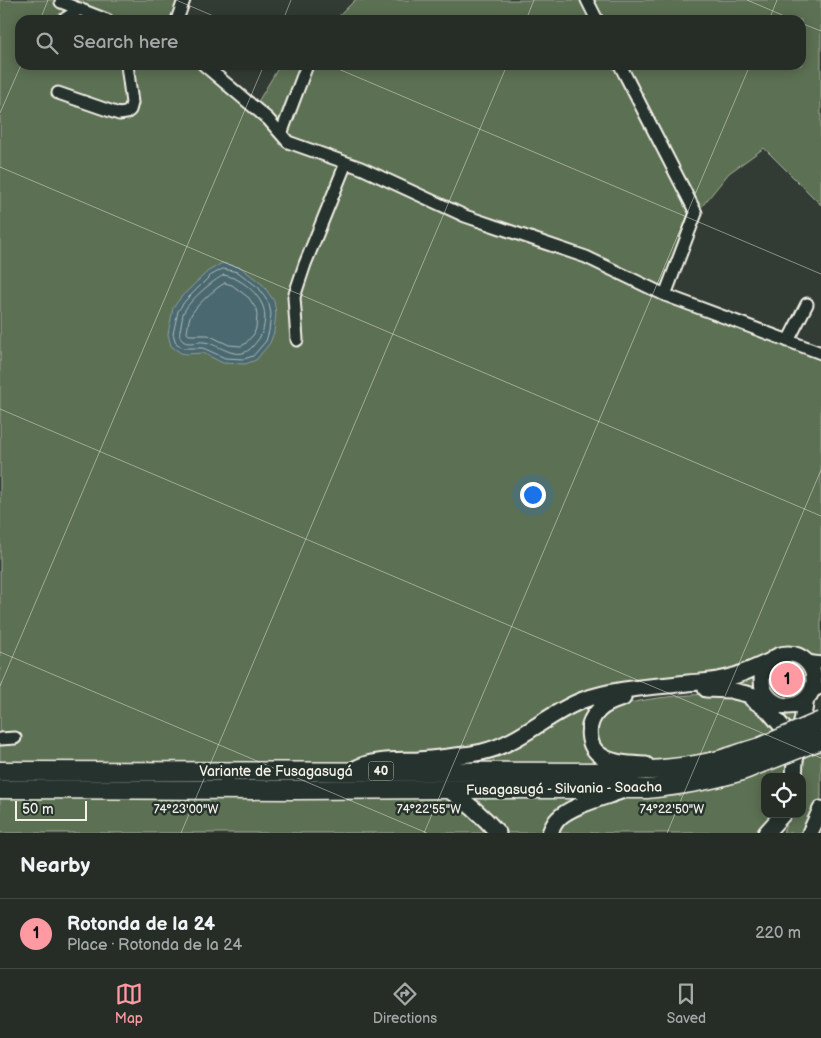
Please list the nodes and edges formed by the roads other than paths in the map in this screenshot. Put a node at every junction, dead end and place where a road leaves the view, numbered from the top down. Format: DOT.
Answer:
graph roads {
  1 [pos="184,0"];
  2 [pos="587,0"];
  3 [pos="62,2"];
  4 [pos="80,9"];
  5 [pos="71,15"];
  6 [pos="95,15"];
  7 [pos="179,15"];
  8 [pos="594,15"];
  9 [pos="128,70"];
  10 [pos="210,70"];
  11 [pos="305,70"];
  12 [pos="623,70"];
  13 [pos="58,93"];
  14 [pos="281,134"];
  15 [pos="346,163"];
  16 [pos="665,295"];
  17 [pos="807,304"];
  18 [pos="297,340"];
  19 [pos="788,340"];
  20 [pos="821,353"];
  21 [pos="806,660"];
  22 [pos="768,662"];
  23 [pos="821,663"];
  24 [pos="737,692"];
  25 [pos="813,693"];
  26 [pos="774,702"];
  27 [pos="821,722"];
  28 [pos="785,730"];
  29 [pos="15,738"];
  30 [pos="0,739"];
  31 [pos="821,740"];
  32 [pos="764,754"];
  33 [pos="795,761"];
  34 [pos="672,767"];
  35 [pos="0,771"];
  36 [pos="353,771"];
  37 [pos="794,773"];
  38 [pos="0,789"];
  39 [pos="447,789"];
  40 [pos="628,789"];
  41 [pos="821,809"];
  42 [pos="779,818"];
  43 [pos="782,818"];
  44 [pos="495,832"];
  45 [pos="550,833"];
  46 [pos="766,833"];
  47 [pos="777,833"];
  48 [pos="810,833"];
  1 -- 7 [label="street"];
  2 -- 8 [label="street"];
  3 -- 4 [label="street"];
  4 -- 5 [label="street"];
  4 -- 6 [label="street"];
  9 -- 13 [label="street"];
  10 -- 14 [label="street"];
  11 -- 14 [label="street"];
  12 -- 16 [label="street"];
  14 -- 15 [label="street"];
  15 -- 16 [label="street"];
  15 -- 18 [label="street"];
  16 -- 19 [label="street"];
  17 -- 19 [label="street"];
  19 -- 20 [label="street"];
  21 -- 22 [label="main road, 40"];
  21 -- 23 [label="street"];
  21 -- 25 [label="main road"];
  22 -- 26 [label="main road"];
  22 -- 36 [label="main road, 40"];
  24 -- 26 [label="main road, 40"];
  24 -- 28 [label="main road"];
  24 -- 34 [label="main road, 40"];
  25 -- 26 [label="main road, 40"];
  25 -- 33 [label="main road"];
  26 -- 28 [label="main road"];
  27 -- 32 [label="highway, 40, bridge"];
  28 -- 33 [label="main road"];
  29 -- 30 [label="street"];
  31 -- 32 [label="highway, 40, bridge"];
  32 -- 34 [label="highway, Variante de Fusagasugá / 40"];
  32 -- 40 [label="highway, Fusagasugá - Silvania - Soacha / 40"];
  33 -- 37 [label="main road"];
  34 -- 36 [label="highway, Variante de Fusagasugá / 40"];
  35 -- 36 [label="highway, Variante de Fusagasugá / 40"];
  38 -- 39 [label="highway, Variante de Fusagasugá / 40"];
  39 -- 40 [label="highway, Fusagasugá - Silvania - Soacha / 40"];
  39 -- 44 [label="main road"];
  40 -- 45 [label="main road, 40"];
  41 -- 48 [label="main road"];
  42 -- 46 [label="main road"];
  43 -- 47 [label="main road"];
}
